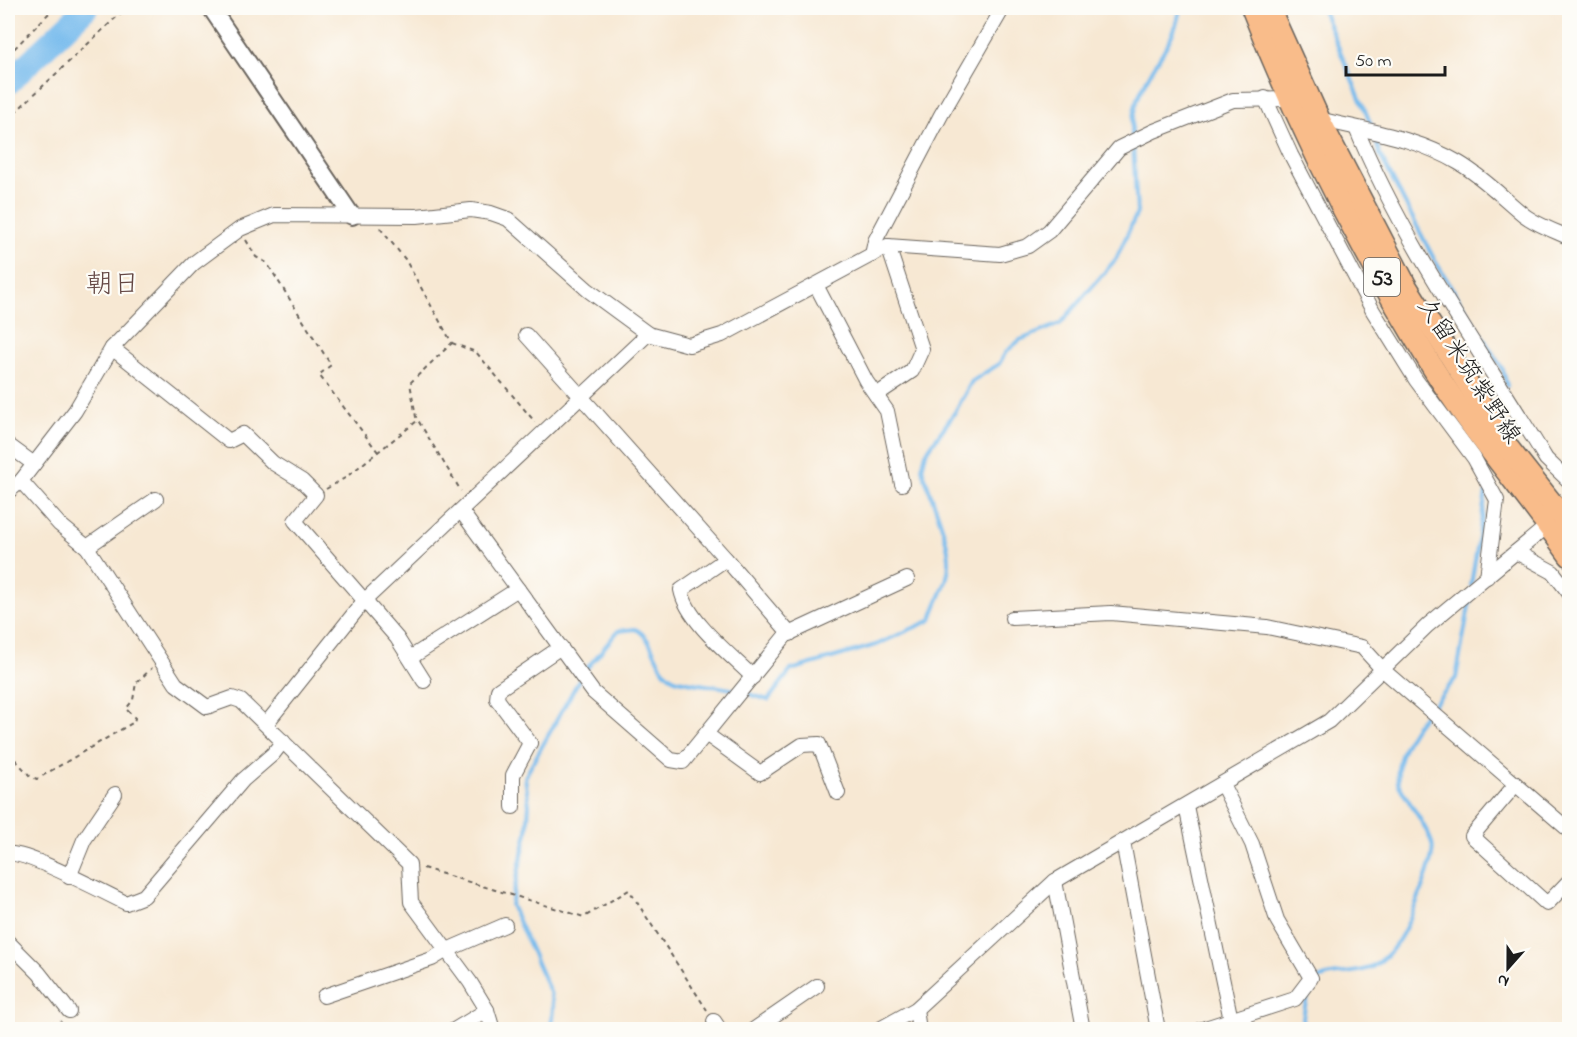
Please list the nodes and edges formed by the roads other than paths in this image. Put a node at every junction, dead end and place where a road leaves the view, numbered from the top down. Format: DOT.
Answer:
graph roads {
  1 [pos="211,8"];
  2 [pos="1003,8"];
  3 [pos="1252,8"];
  4 [pos="1269,8"];
  5 [pos="1265,98"];
  6 [pos="1289,99"];
  7 [pos="1319,119"];
  8 [pos="1356,128"];
  9 [pos="352,216"];
  10 [pos="1569,238"];
  11 [pos="888,246"];
  12 [pos="872,255"];
  13 [pos="816,285"];
  14 [pos="648,334"];
  15 [pos="526,335"];
  16 [pos="112,348"];
  17 [pos="876,395"];
  18 [pos="583,398"];
  19 [pos="8,445"];
  20 [pos="34,464"];
  21 [pos="21,481"];
  22 [pos="1569,482"];
  23 [pos="902,484"];
  24 [pos="8,492"];
  25 [pos="156,499"];
  26 [pos="465,507"];
  27 [pos="1562,518"];
  28 [pos="87,547"];
  29 [pos="1516,552"];
  30 [pos="1569,556"];
  31 [pos="726,559"];
  32 [pos="1487,577"];
  33 [pos="907,579"];
  34 [pos="518,589"];
  35 [pos="1569,594"];
  36 [pos="364,601"];
  37 [pos="1012,618"];
  38 [pos="790,634"];
  39 [pos="561,647"];
  40 [pos="410,658"];
  41 [pos="1383,669"];
  42 [pos="753,677"];
  43 [pos="424,681"];
  44 [pos="266,724"];
  45 [pos="706,734"];
  46 [pos="283,741"];
  47 [pos="1222,784"];
  48 [pos="1516,784"];
  49 [pos="837,793"];
  50 [pos="115,794"];
  51 [pos="1186,806"];
  52 [pos="513,807"];
  53 [pos="1569,831"];
  54 [pos="1123,842"];
  55 [pos="8,854"];
  56 [pos="69,877"];
  57 [pos="1569,880"];
  58 [pos="1055,881"];
  59 [pos="505,925"];
  60 [pos="8,942"];
  61 [pos="447,950"];
  62 [pos="817,986"];
  63 [pos="324,996"];
  64 [pos="916,1009"];
  65 [pos="487,1010"];
  66 [pos="69,1011"];
  67 [pos="1231,1020"];
  68 [pos="454,1029"];
  69 [pos="493,1029"];
  70 [pos="753,1029"];
  71 [pos="878,1029"];
  72 [pos="919,1029"];
  73 [pos="1083,1029"];
  74 [pos="1158,1029"];
  75 [pos="1199,1029"];
  1 -- 9 [label="street"];
  2 -- 12 [label="street"];
  3 -- 6 [label="main road, 久留米筑紫野線 / 53"];
  4 -- 7 [label="main road, 久留米筑紫野線 / 53"];
  5 -- 6 [label="street"];
  5 -- 11 [label="street"];
  5 -- 32 [label="street"];
  6 -- 27 [label="main road, 久留米筑紫野線 / 53"];
  7 -- 8 [label="street"];
  7 -- 27 [label="main road, 久留米筑紫野線 / 53"];
  8 -- 10 [label="street"];
  8 -- 22 [label="street"];
  9 -- 14 [label="street"];
  9 -- 16 [label="street"];
  11 -- 12 [label="street"];
  11 -- 17 [label="street"];
  12 -- 13 [label="street"];
  13 -- 14 [label="street"];
  13 -- 17 [label="street"];
  14 -- 18 [label="street"];
  15 -- 18 [label="street"];
  16 -- 20 [label="street"];
  16 -- 36 [label="street"];
  17 -- 23 [label="street"];
  18 -- 26 [label="street"];
  18 -- 31 [label="street"];
  19 -- 20 [label="street"];
  20 -- 21 [label="street"];
  21 -- 24 [label="street"];
  21 -- 28 [label="street"];
  25 -- 28 [label="street"];
  26 -- 34 [label="street"];
  26 -- 36 [label="street"];
  27 -- 29 [label="street"];
  27 -- 30 [label="main road, 久留米筑紫野線 / 53"];
  28 -- 44 [label="street"];
  29 -- 32 [label="street"];
  29 -- 35 [label="street"];
  31 -- 38 [label="street"];
  31 -- 42 [label="street"];
  32 -- 41 [label="street"];
  33 -- 38 [label="street"];
  34 -- 39 [label="street"];
  34 -- 40 [label="street"];
  36 -- 40 [label="street"];
  36 -- 44 [label="street"];
  37 -- 41 [label="street"];
  38 -- 42 [label="street"];
  39 -- 45 [label="street"];
  39 -- 52 [label="street"];
  40 -- 43 [label="street"];
  41 -- 47 [label="street"];
  41 -- 48 [label="street"];
  42 -- 45 [label="street"];
  44 -- 46 [label="street"];
  45 -- 49 [label="street"];
  46 -- 56 [label="street"];
  46 -- 61 [label="street"];
  47 -- 51 [label="street"];
  47 -- 67 [label="street"];
  48 -- 53 [label="street"];
  48 -- 57 [label="street"];
  50 -- 56 [label="street"];
  51 -- 54 [label="street"];
  51 -- 67 [label="street"];
  54 -- 58 [label="street"];
  54 -- 74 [label="street"];
  55 -- 56 [label="street"];
  58 -- 64 [label="street"];
  58 -- 73 [label="street"];
  59 -- 61 [label="street"];
  60 -- 66 [label="street"];
  61 -- 63 [label="street"];
  61 -- 65 [label="street"];
  62 -- 70 [label="street"];
  64 -- 71 [label="street"];
  64 -- 72 [label="street"];
  65 -- 68 [label="street"];
  65 -- 69 [label="street"];
  67 -- 75 [label="street"];
}
